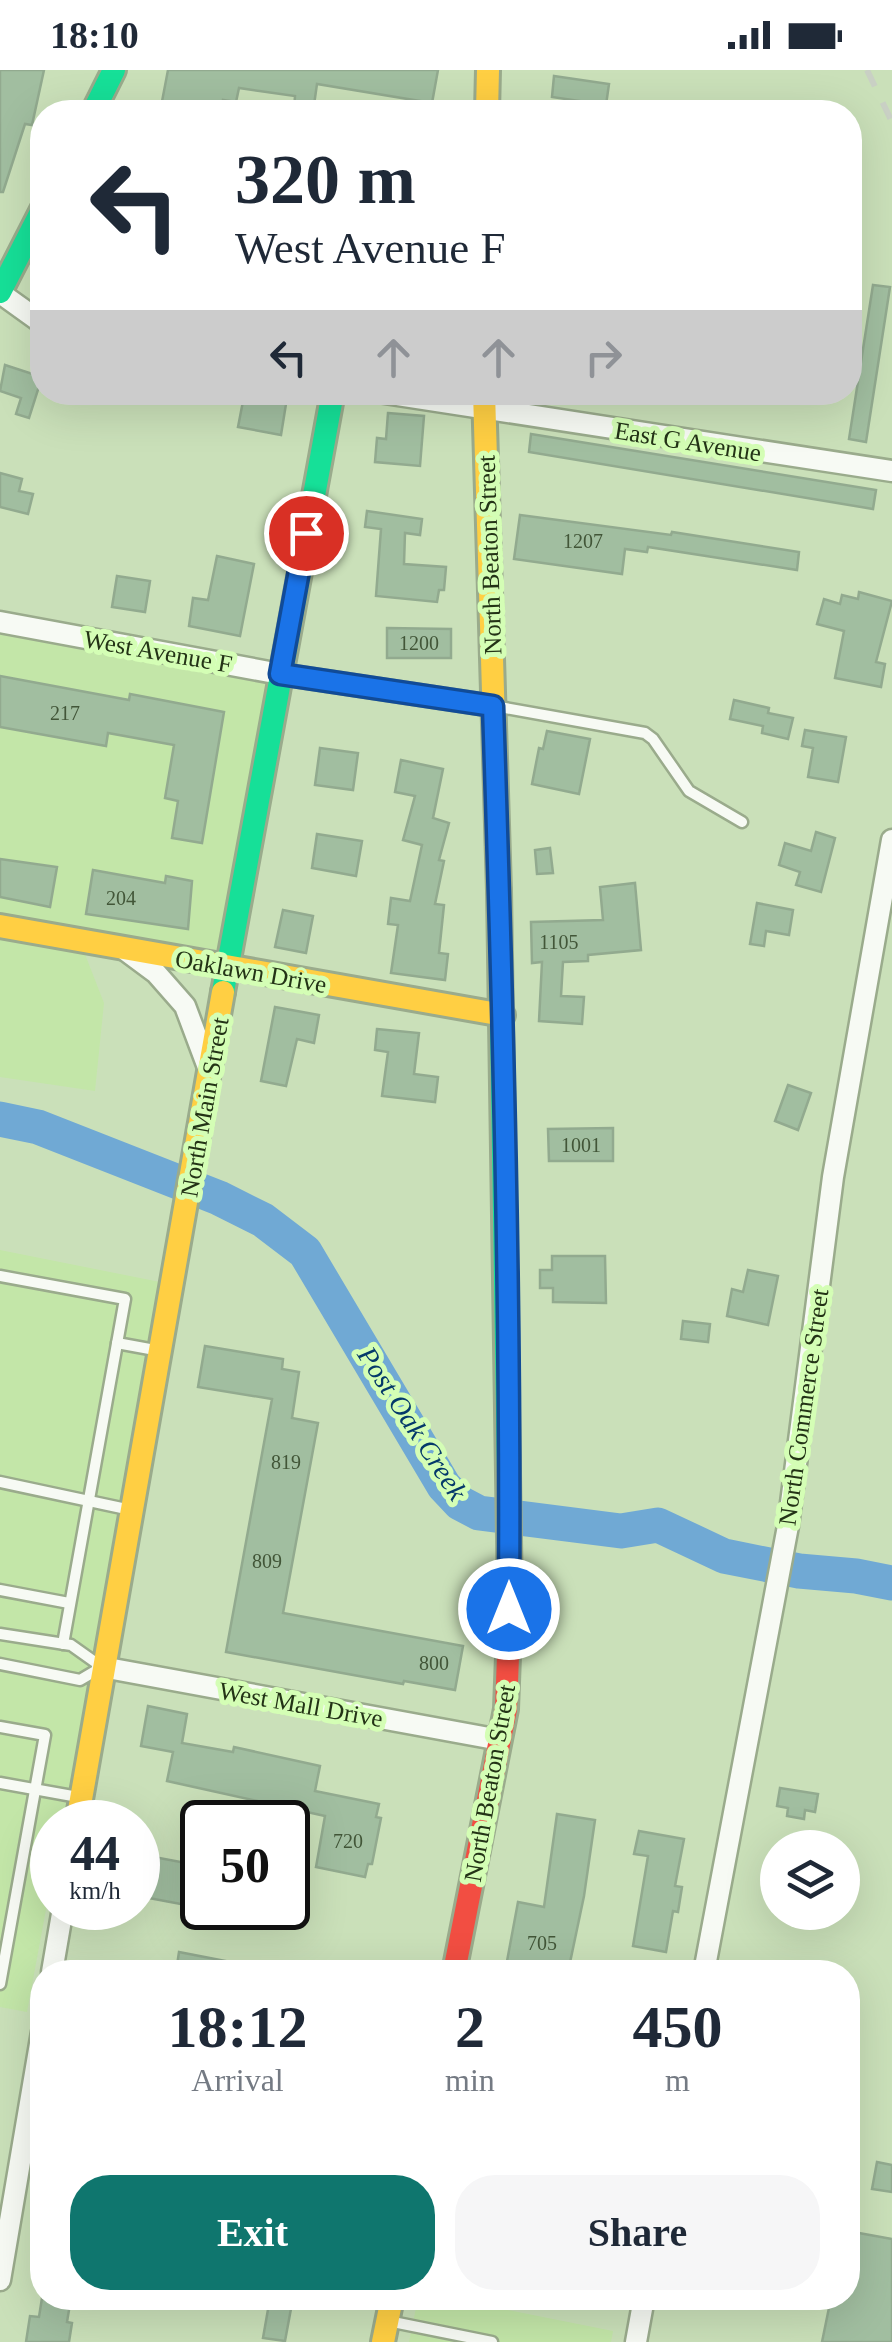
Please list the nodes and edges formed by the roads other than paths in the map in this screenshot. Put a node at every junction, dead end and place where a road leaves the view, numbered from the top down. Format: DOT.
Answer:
graph roads {
  1 [pos="114,70"];
  2 [pos="488,70"];
  3 [pos="99,100"];
  4 [pos="487,100"];
  5 [pos="30,233"];
  6 [pos="0,292"];
  7 [pos="30,314"];
  8 [pos="331,405"];
  9 [pos="484,405"];
  10 [pos="507,405"];
  11 [pos="892,471"];
  12 [pos="0,622"];
  13 [pos="280,674"];
  14 [pos="493,706"];
  15 [pos="742,822"];
  16 [pos="892,840"];
  17 [pos="0,926"];
  18 [pos="119,946"];
  19 [pos="230,968"];
  20 [pos="503,1015"];
  21 [pos="209,1070"];
  22 [pos="0,1276"];
  23 [pos="117,1343"];
  24 [pos="158,1351"];
  25 [pos="0,1482"];
  26 [pos="88,1500"];
  27 [pos="133,1511"];
  28 [pos="0,1590"];
  29 [pos="69,1603"];
  30 [pos="0,1634"];
  31 [pos="63,1644"];
  32 [pos="0,1664"];
  33 [pos="102,1667"];
  34 [pos="0,1726"];
  35 [pos="500,1740"];
  36 [pos="0,1783"];
  37 [pos="36,1789"];
  38 [pos="81,1798"];
  39 [pos="59,1930"];
  40 [pos="54,1960"];
  41 [pos="456,1960"];
  42 [pos="706,1960"];
  43 [pos="0,1984"];
  44 [pos="30,2103"];
  45 [pos="0,2280"];
  46 [pos="642,2310"];
  47 [pos="385,2332"];
  48 [pos="492,2342"];
  49 [pos="636,2342"];
  1 -- 3 [label="street"];
  2 -- 4 [label="street"];
  5 -- 6 [label="street"];
  6 -- 7 [label="street"];
  8 -- 13 [label="street, North Main Street"];
  9 -- 14 [label="street, North Beaton Street"];
  10 -- 11 [label="street, East G Avenue"];
  12 -- 13 [label="street, West Avenue F"];
  13 -- 14 [label="street, West Avenue F"];
  13 -- 19 [label="street, North Main Street"];
  14 -- 15 [label="lane"];
  14 -- 20 [label="street, North Beaton Street"];
  16 -- 42 [label="street, North Commerce Street"];
  17 -- 18 [label="street, Oaklawn Drive"];
  18 -- 19 [label="street, Oaklawn Drive"];
  18 -- 21 [label="street"];
  19 -- 20 [label="street, Oaklawn Drive"];
  19 -- 21 [label="street, North Main Street"];
  20 -- 35 [label="street, North Beaton Street"];
  21 -- 24 [label="street, North Main Street"];
  22 -- 23 [label="lane"];
  23 -- 24 [label="lane"];
  23 -- 26 [label="lane"];
  24 -- 27 [label="street, North Main Street"];
  25 -- 26 [label="lane"];
  26 -- 27 [label="lane"];
  26 -- 29 [label="lane"];
  27 -- 33 [label="street, North Main Street"];
  28 -- 29 [label="lane"];
  29 -- 31 [label="lane"];
  30 -- 31 [label="lane"];
  31 -- 33 [label="lane"];
  32 -- 33 [label="lane"];
  33 -- 35 [label="street, West Mall Drive"];
  33 -- 38 [label="street, North Main Street"];
  34 -- 37 [label="lane"];
  35 -- 41 [label="street, North Beaton Street"];
  36 -- 37 [label="lane"];
  37 -- 38 [label="lane"];
  37 -- 43 [label="lane"];
  39 -- 40 [label="street"];
  44 -- 45 [label="street"];
  46 -- 49 [label="street"];
  47 -- 48 [label="lane"];
}
